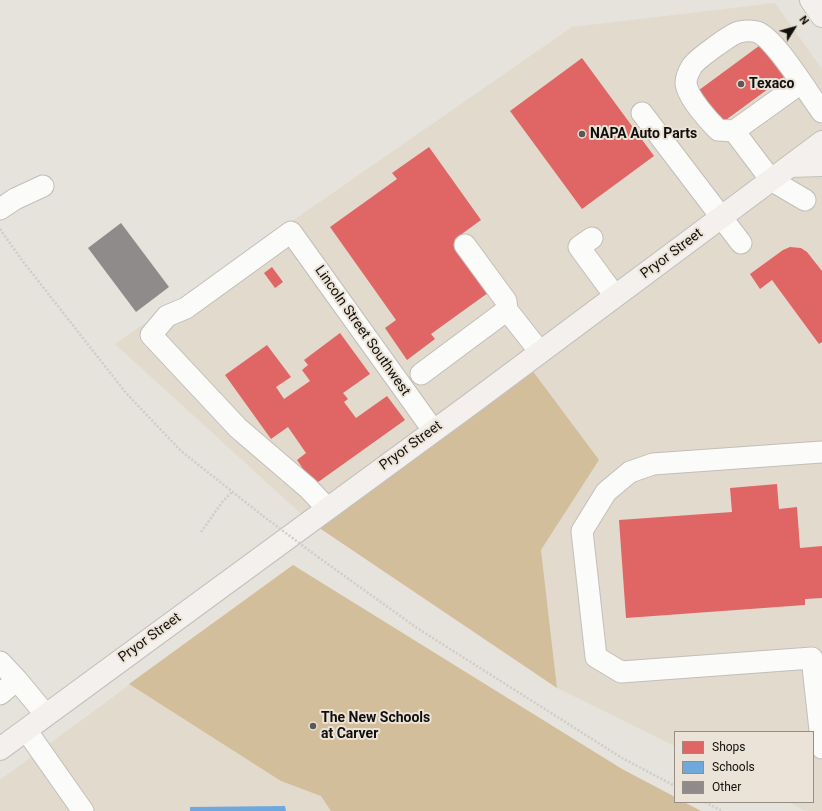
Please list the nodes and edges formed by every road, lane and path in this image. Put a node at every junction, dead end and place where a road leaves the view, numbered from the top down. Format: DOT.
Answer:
graph roads {
  1 [pos="811,0"];
  2 [pos="822,16"];
  3 [pos="801,83"];
  4 [pos="822,112"];
  5 [pos="642,113"];
  6 [pos="734,132"];
  7 [pos="822,142"];
  8 [pos="822,165"];
  9 [pos="790,166"];
  10 [pos="771,180"];
  11 [pos="43,186"];
  12 [pos="805,200"];
  13 [pos="0,209"];
  14 [pos="721,217"];
  15 [pos="0,229"];
  16 [pos="592,238"];
  17 [pos="741,243"];
  18 [pos="465,245"];
  19 [pos="615,296"];
  20 [pos="507,310"];
  21 [pos="540,352"];
  22 [pos="421,374"];
  23 [pos="433,430"];
  24 [pos="822,452"];
  25 [pos="232,492"];
  26 [pos="327,508"];
  27 [pos="201,532"];
  28 [pos="0,662"];
  29 [pos="17,680"];
  30 [pos="0,694"];
  31 [pos="46,715"];
  32 [pos="26,730"];
  33 [pos="822,748"];
  34 [pos="0,749"];
  35 [pos="674,785"];
  36 [pos="707,803"];
  37 [pos="83,811"];
  38 [pos="722,811"];
  1 -- 2 [label="main road"];
  3 -- 4 [label="street"];
  3 -- 6 [label="street"];
  3 -- 6 [label="street"];
  5 -- 14 [label="street"];
  6 -- 10 [label="street"];
  7 -- 9 [label="main road, Pryor Street"];
  8 -- 9 [label="main road"];
  9 -- 10 [label="main road, Pryor Street"];
  10 -- 12 [label="street"];
  10 -- 14 [label="main road, Pryor Street"];
  11 -- 13 [label="street"];
  14 -- 17 [label="street"];
  14 -- 19 [label="main road, Pryor Street"];
  15 -- 25 [label="path"];
  16 -- 19 [label="street"];
  18 -- 20 [label="street"];
  19 -- 21 [label="main road, Pryor Street"];
  20 -- 21 [label="street"];
  20 -- 22 [label="street"];
  21 -- 23 [label="main road, Pryor Street"];
  23 -- 26 [label="main road, Pryor Street"];
  23 -- 26 [label="street, Lincoln Street Southwest"];
  24 -- 33 [label="street"];
  25 -- 27 [label="path"];
  25 -- 35 [label="path, bridge"];
  26 -- 31 [label="main road, Pryor Street"];
  28 -- 29 [label="street"];
  29 -- 30 [label="street"];
  29 -- 31 [label="street"];
  31 -- 32 [label="main road, Pryor Street"];
  32 -- 34 [label="main road, Pryor Street"];
  32 -- 37 [label="street"];
  36 -- 38 [label="path"];
}
